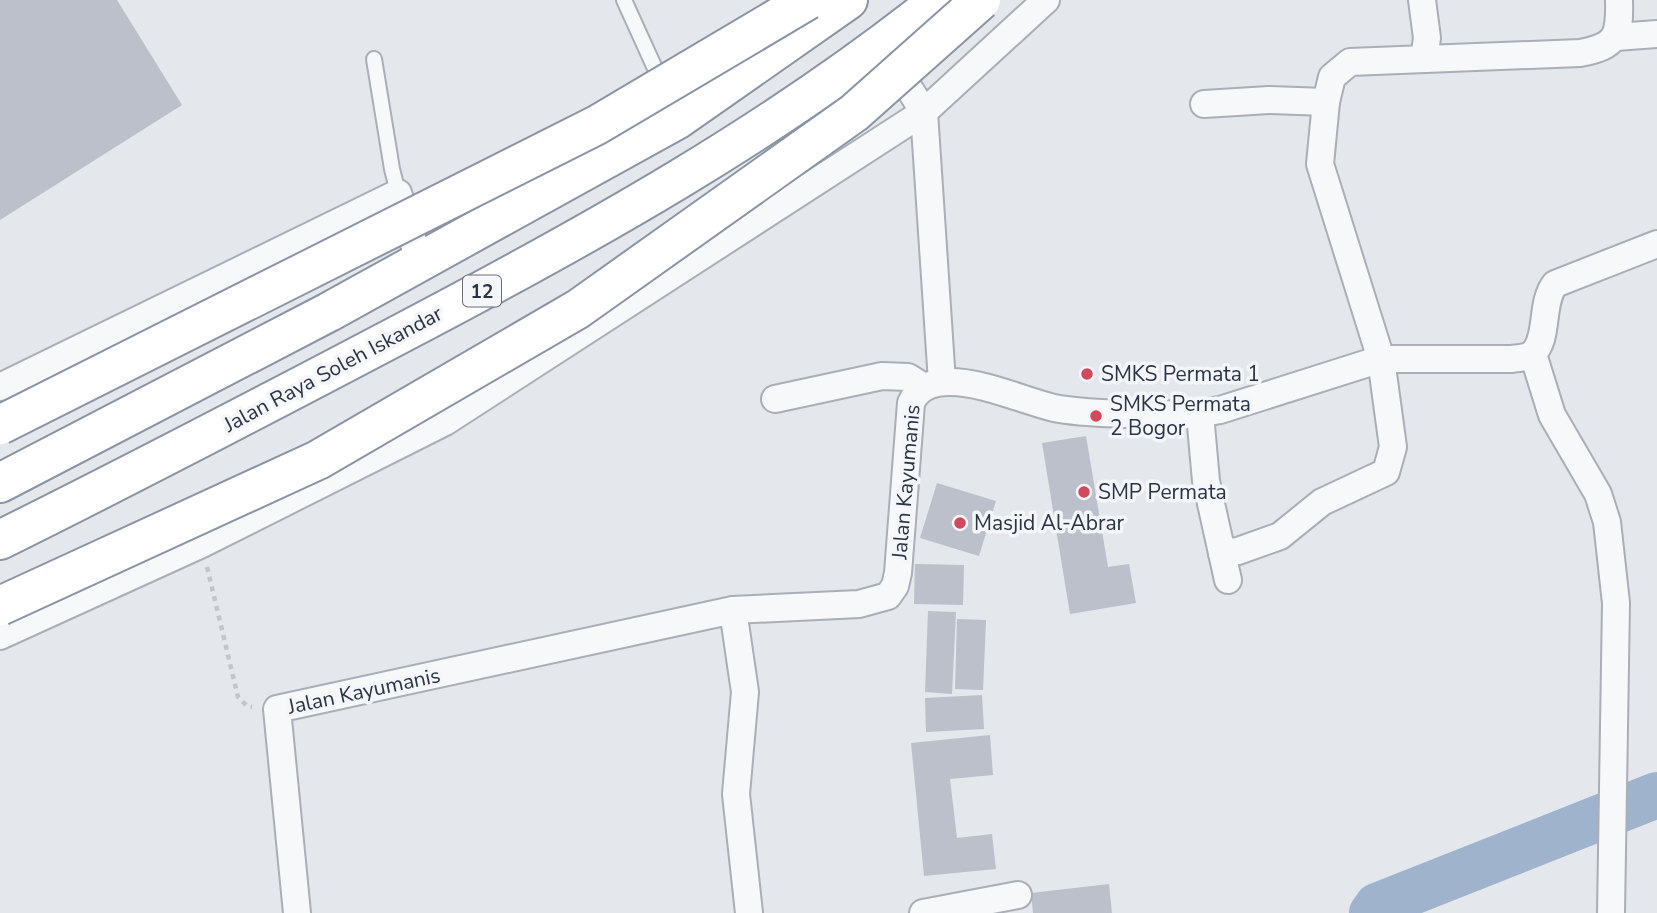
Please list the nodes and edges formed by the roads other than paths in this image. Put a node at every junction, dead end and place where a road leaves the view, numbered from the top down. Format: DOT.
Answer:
graph roads {
  1 [pos="624,0"];
  2 [pos="808,0"];
  3 [pos="848,0"];
  4 [pos="939,0"];
  5 [pos="981,0"];
  6 [pos="1046,0"];
  7 [pos="1422,0"];
  8 [pos="1619,0"];
  9 [pos="1657,34"];
  10 [pos="1616,37"];
  11 [pos="882,46"];
  12 [pos="374,59"];
  13 [pos="1424,59"];
  14 [pos="1326,102"];
  15 [pos="1204,104"];
  16 [pos="673,107"];
  17 [pos="924,112"];
  18 [pos="398,193"];
  19 [pos="1657,244"];
  20 [pos="419,260"];
  21 [pos="1533,354"];
  22 [pos="1381,359"];
  23 [pos="933,385"];
  24 [pos="0,387"];
  25 [pos="775,399"];
  26 [pos="1200,414"];
  27 [pos="0,425"];
  28 [pos="0,483"];
  29 [pos="0,540"];
  30 [pos="1222,553"];
  31 [pos="1228,580"];
  32 [pos="0,606"];
  33 [pos="733,610"];
  34 [pos="0,636"];
  35 [pos="1018,895"];
  36 [pos="297,913"];
  37 [pos="749,913"];
  38 [pos="923,913"];
  39 [pos="1611,913"];
  1 -- 16 [label="lane"];
  2 -- 27 [label="highway, bridge"];
  3 -- 16 [label="highway"];
  4 -- 11 [label="highway, Jalan Raya Soleh Iskandar / 12"];
  5 -- 32 [label="highway, bridge"];
  6 -- 17 [label="street"];
  7 -- 13 [label="street"];
  8 -- 10 [label="street"];
  9 -- 10 [label="street"];
  10 -- 13 [label="street"];
  11 -- 17 [label="street"];
  11 -- 29 [label="highway, Jalan Raya Soleh Iskandar / 12"];
  12 -- 18 [label="lane"];
  13 -- 14 [label="street"];
  14 -- 15 [label="street"];
  14 -- 22 [label="street"];
  16 -- 20 [label="highway"];
  17 -- 23 [label="street"];
  17 -- 34 [label="street"];
  18 -- 20 [label="street"];
  18 -- 24 [label="street"];
  19 -- 21 [label="street"];
  20 -- 28 [label="highway"];
  21 -- 22 [label="street, Jalan Kayumanis"];
  21 -- 39 [label="street"];
  22 -- 26 [label="street, Jalan Kayumanis"];
  22 -- 30 [label="street"];
  23 -- 25 [label="street"];
  23 -- 26 [label="street, Jalan Kayumanis"];
  23 -- 33 [label="street, Jalan Kayumanis"];
  26 -- 30 [label="street"];
  30 -- 31 [label="street"];
  33 -- 36 [label="street, Jalan Kayumanis"];
  33 -- 37 [label="street"];
  35 -- 38 [label="street"];
}
